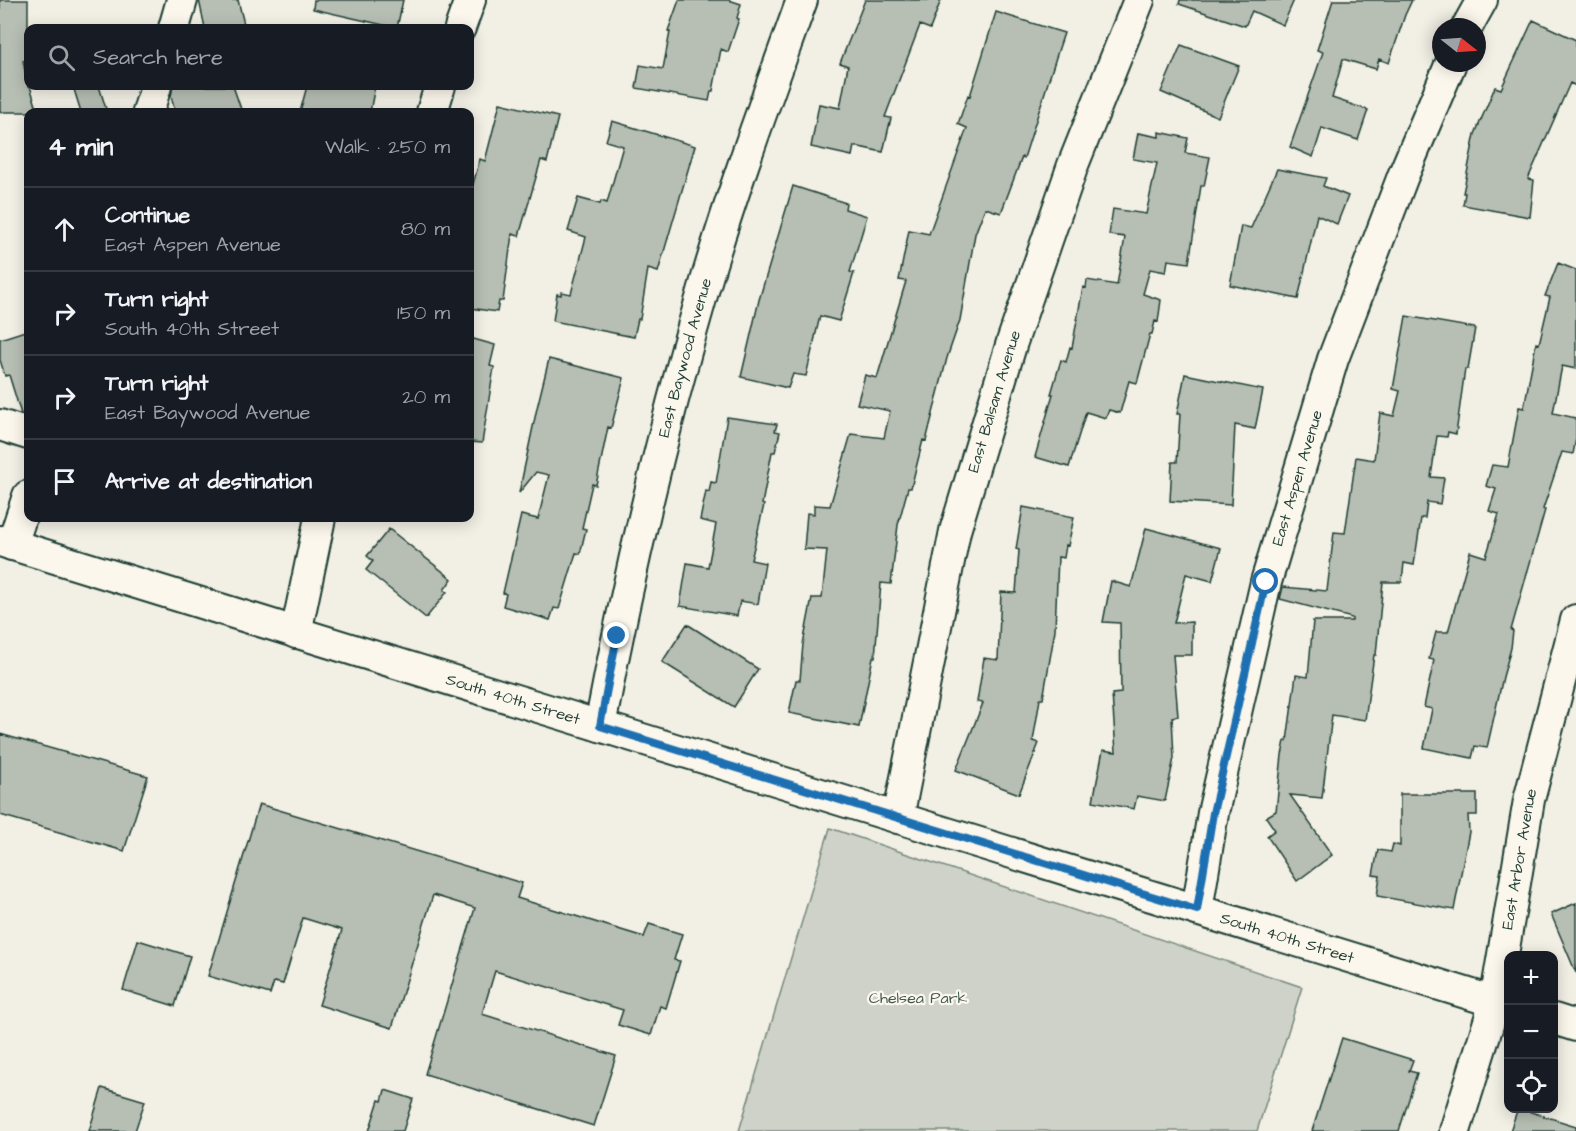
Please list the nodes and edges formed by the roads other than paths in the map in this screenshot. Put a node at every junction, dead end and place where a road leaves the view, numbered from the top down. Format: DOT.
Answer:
graph roads {
  1 [pos="182,0"];
  2 [pos="470,0"];
  3 [pos="802,0"];
  4 [pos="1140,0"];
  5 [pos="1482,0"];
  6 [pos="1472,18"];
  7 [pos="175,24"];
  8 [pos="461,24"];
  9 [pos="1448,72"];
  10 [pos="155,90"];
  11 [pos="440,90"];
  12 [pos="149,108"];
  13 [pos="433,108"];
  14 [pos="0,425"];
  15 [pos="24,434"];
  16 [pos="24,505"];
  17 [pos="319,522"];
  18 [pos="6,543"];
  19 [pos="1576,620"];
  20 [pos="296,633"];
  21 [pos="600,726"];
  22 [pos="898,818"];
  23 [pos="1197,910"];
  24 [pos="1502,1004"];
  25 [pos="1558,1021"];
  26 [pos="1576,1026"];
  27 [pos="1455,1131"];
  1 -- 7 [label="street"];
  2 -- 8 [label="street"];
  3 -- 21 [label="street, East Baywood Avenue"];
  4 -- 22 [label="street, East Balsam Avenue"];
  5 -- 6 [label="street"];
  9 -- 23 [label="street, East Aspen Avenue"];
  10 -- 12 [label="street"];
  11 -- 13 [label="street"];
  14 -- 15 [label="street"];
  16 -- 18 [label="street"];
  17 -- 20 [label="street"];
  18 -- 20 [label="street, South 40th Street"];
  19 -- 24 [label="street, East Arbor Avenue"];
  20 -- 21 [label="street, South 40th Street"];
  21 -- 22 [label="street, South 40th Street"];
  22 -- 23 [label="street, South 40th Street"];
  23 -- 24 [label="street, South 40th Street"];
  24 -- 27 [label="street, East Arbor Avenue"];
  25 -- 26 [label="street"];
}
